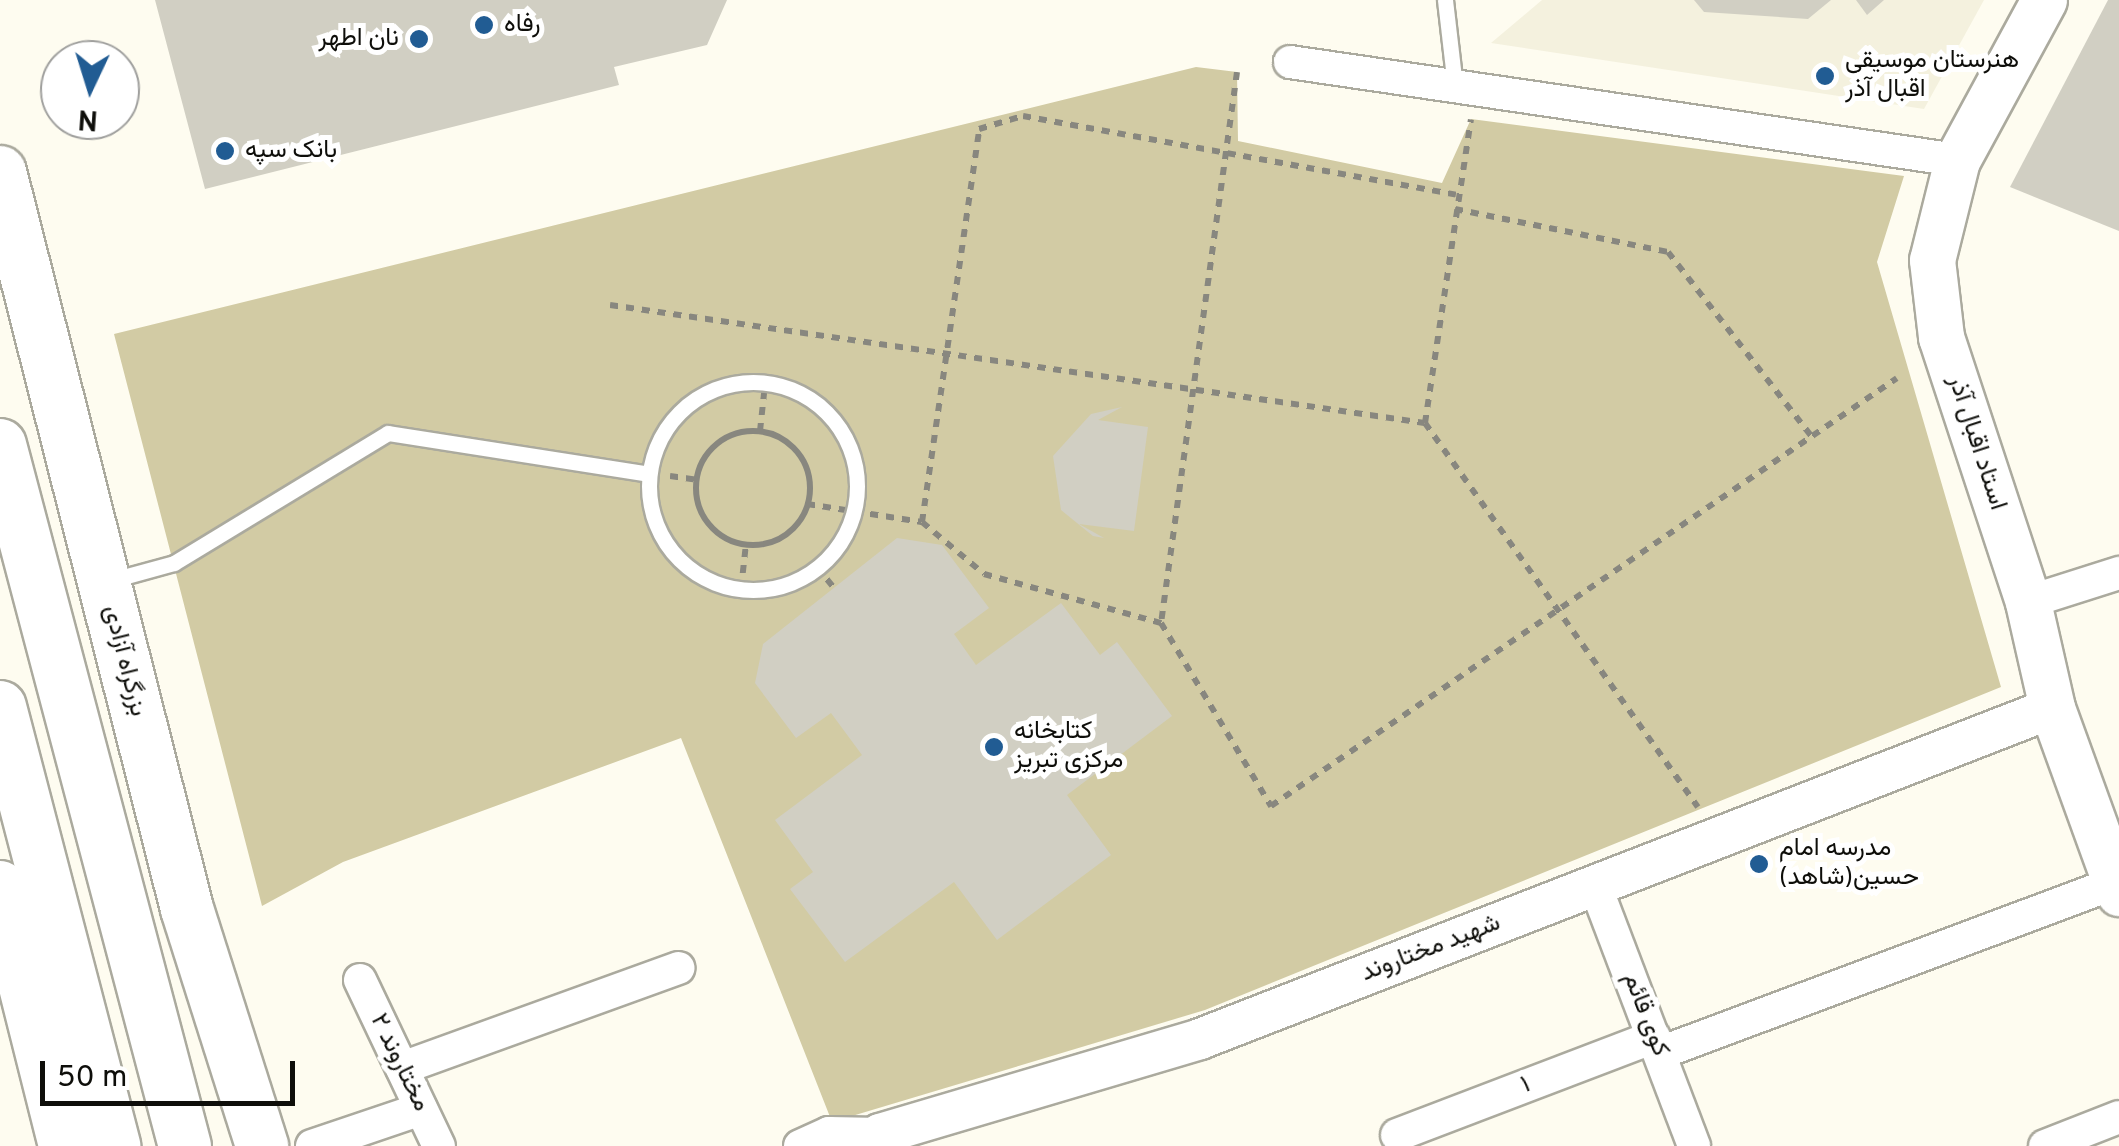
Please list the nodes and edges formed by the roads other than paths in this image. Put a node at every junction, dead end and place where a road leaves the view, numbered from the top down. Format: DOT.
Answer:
graph roads {
  1 [pos="1445,0"];
  2 [pos="2044,0"];
  3 [pos="1290,62"];
  4 [pos="1455,86"];
  5 [pos="1958,160"];
  6 [pos="0,172"];
  7 [pos="0,445"];
  8 [pos="649,474"];
  9 [pos="2119,573"];
  10 [pos="104,582"];
  11 [pos="2028,602"];
  12 [pos="0,708"];
  13 [pos="2052,708"];
  14 [pos="2107,822"];
  15 [pos="1595,885"];
  16 [pos="0,887"];
  17 [pos="2117,888"];
  18 [pos="187,909"];
  19 [pos="680,968"];
  20 [pos="360,980"];
  21 [pos="16,981"];
  22 [pos="159,1044"];
  23 [pos="1657,1045"];
  24 [pos="91,1054"];
  25 [pos="402,1068"];
  26 [pos="421,1108"];
  27 [pos="2119,1117"];
  28 [pos="254,1128"];
  29 [pos="1398,1135"];
  30 [pos="883,1140"];
  31 [pos="65,1146"];
  32 [pos="73,1146"];
  33 [pos="114,1146"];
  34 [pos="185,1146"];
  35 [pos="312,1146"];
  36 [pos="440,1146"];
  37 [pos="800,1146"];
  38 [pos="1694,1146"];
  39 [pos="2045,1146"];
  1 -- 4 [label="lane"];
  2 -- 5 [label="main road, استاد اقبال آذر"];
  3 -- 4 [label="street"];
  4 -- 5 [label="street"];
  5 -- 11 [label="main road, استاد اقبال آذر"];
  6 -- 10 [label="highway, بزرگراه آزادی"];
  7 -- 22 [label="highway"];
  8 -- 8 [label="lane"];
  8 -- 10 [label="lane"];
  9 -- 11 [label="street"];
  10 -- 18 [label="highway, بزرگراه آزادی"];
  11 -- 13 [label="main road, استاد اقبال آذر"];
  12 -- 24 [label="highway"];
  13 -- 14 [label="main road, استاد اقبال آذر"];
  13 -- 15 [label="street, شهید مختاروند"];
  14 -- 17 [label="main road, استاد اقبال آذر"];
  15 -- 23 [label="street, کوی قائم"];
  15 -- 30 [label="street, شهید مختاروند"];
  16 -- 21 [label="highway"];
  17 -- 23 [label="street, ۱"];
  18 -- 22 [label="highway"];
  18 -- 28 [label="highway, بزرگراه آزادی"];
  19 -- 25 [label="street"];
  20 -- 25 [label="street, مختاروند ۲"];
  21 -- 24 [label="highway"];
  21 -- 31 [label="highway"];
  22 -- 28 [label="highway"];
  22 -- 34 [label="highway"];
  23 -- 29 [label="street, ۱"];
  23 -- 38 [label="street, کوی قائم"];
  24 -- 32 [label="highway"];
  24 -- 33 [label="highway"];
  25 -- 26 [label="street, مختاروند ۲"];
  26 -- 35 [label="street"];
  26 -- 36 [label="street, مختاروند ۲"];
  27 -- 39 [label="street"];
  30 -- 37 [label="street, شهید مختاروند"];
}
